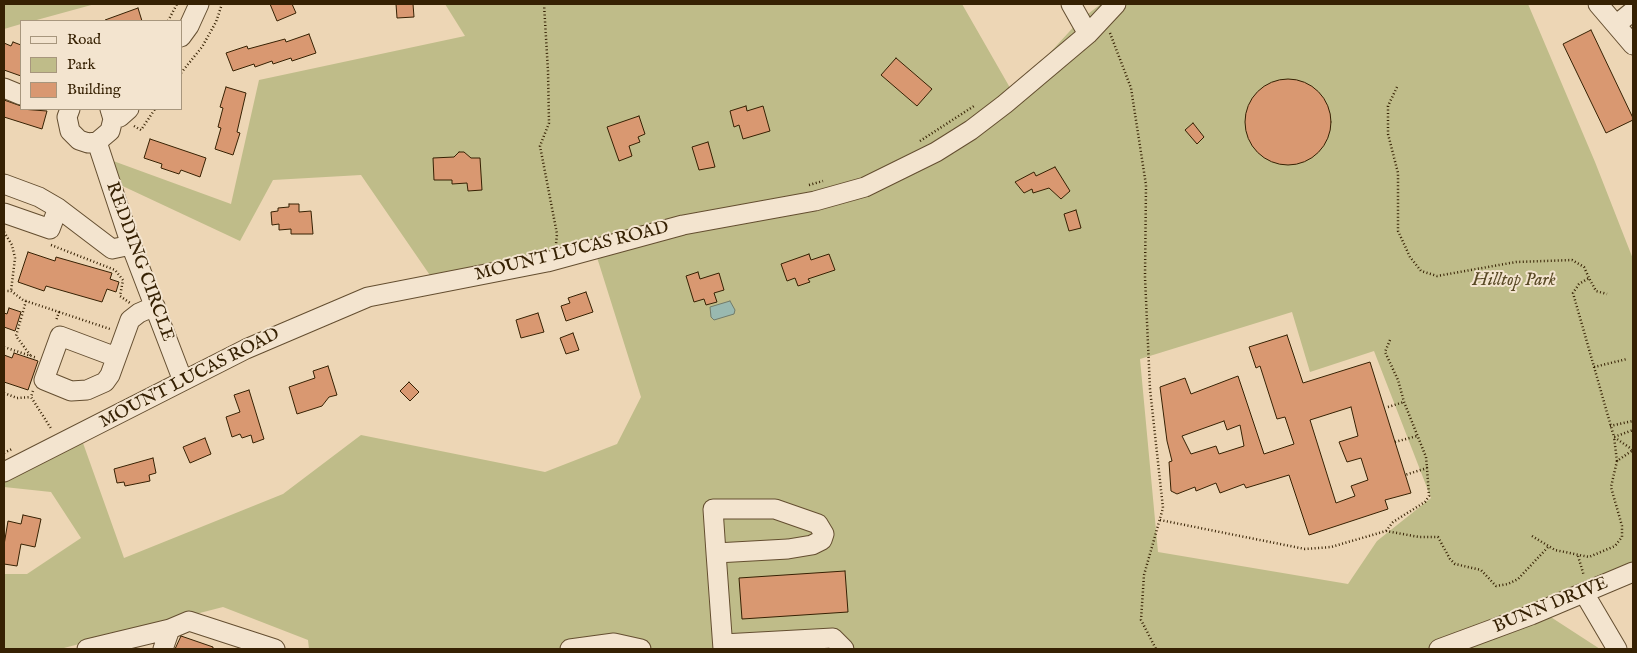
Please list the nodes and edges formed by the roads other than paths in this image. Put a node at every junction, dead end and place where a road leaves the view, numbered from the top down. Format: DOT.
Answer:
graph roads {
  1 [pos="199,4"];
  2 [pos="1071,4"];
  3 [pos="1116,4"];
  4 [pos="1598,4"];
  5 [pos="1633,11"];
  6 [pos="1617,24"];
  7 [pos="1088,34"];
  8 [pos="182,36"];
  9 [pos="1633,45"];
  10 [pos="4,88"];
  11 [pos="20,95"];
  12 [pos="68,110"];
  13 [pos="121,115"];
  14 [pos="97,142"];
  15 [pos="4,184"];
  16 [pos="58,208"];
  17 [pos="4,213"];
  18 [pos="131,245"];
  19 [pos="155,306"];
  20 [pos="116,356"];
  21 [pos="183,381"];
  22 [pos="4,472"];
  23 [pos="716,553"];
  24 [pos="1633,572"];
  25 [pos="1584,588"];
  26 [pos="170,629"];
  27 [pos="723,647"];
  28 [pos="87,649"];
  29 [pos="163,649"];
  30 [pos="275,649"];
  31 [pos="570,649"];
  32 [pos="641,649"];
  33 [pos="844,649"];
  34 [pos="1439,649"];
  35 [pos="1617,649"];
  1 -- 8 [label="street"];
  2 -- 7 [label="street"];
  3 -- 7 [label="street, MOUNT LUCAS ROAD"];
  4 -- 6 [label="street"];
  5 -- 6 [label="street"];
  6 -- 9 [label="street"];
  7 -- 21 [label="street, MOUNT LUCAS ROAD"];
  10 -- 11 [label="street"];
  12 -- 14 [label="street"];
  13 -- 14 [label="street"];
  14 -- 18 [label="street, REDDING CIRCLE"];
  15 -- 16 [label="street"];
  16 -- 17 [label="street"];
  16 -- 18 [label="street"];
  18 -- 19 [label="street, REDDING CIRCLE"];
  19 -- 20 [label="street"];
  19 -- 21 [label="street, REDDING CIRCLE"];
  21 -- 22 [label="street, MOUNT LUCAS ROAD"];
  23 -- 23 [label="street"];
  23 -- 27 [label="street"];
  24 -- 25 [label="street, BUNN DRIVE"];
  25 -- 34 [label="street, BUNN DRIVE"];
  25 -- 35 [label="street"];
  26 -- 28 [label="street"];
  26 -- 29 [label="street"];
  26 -- 30 [label="street"];
  27 -- 33 [label="street"];
  31 -- 32 [label="street"];
}
